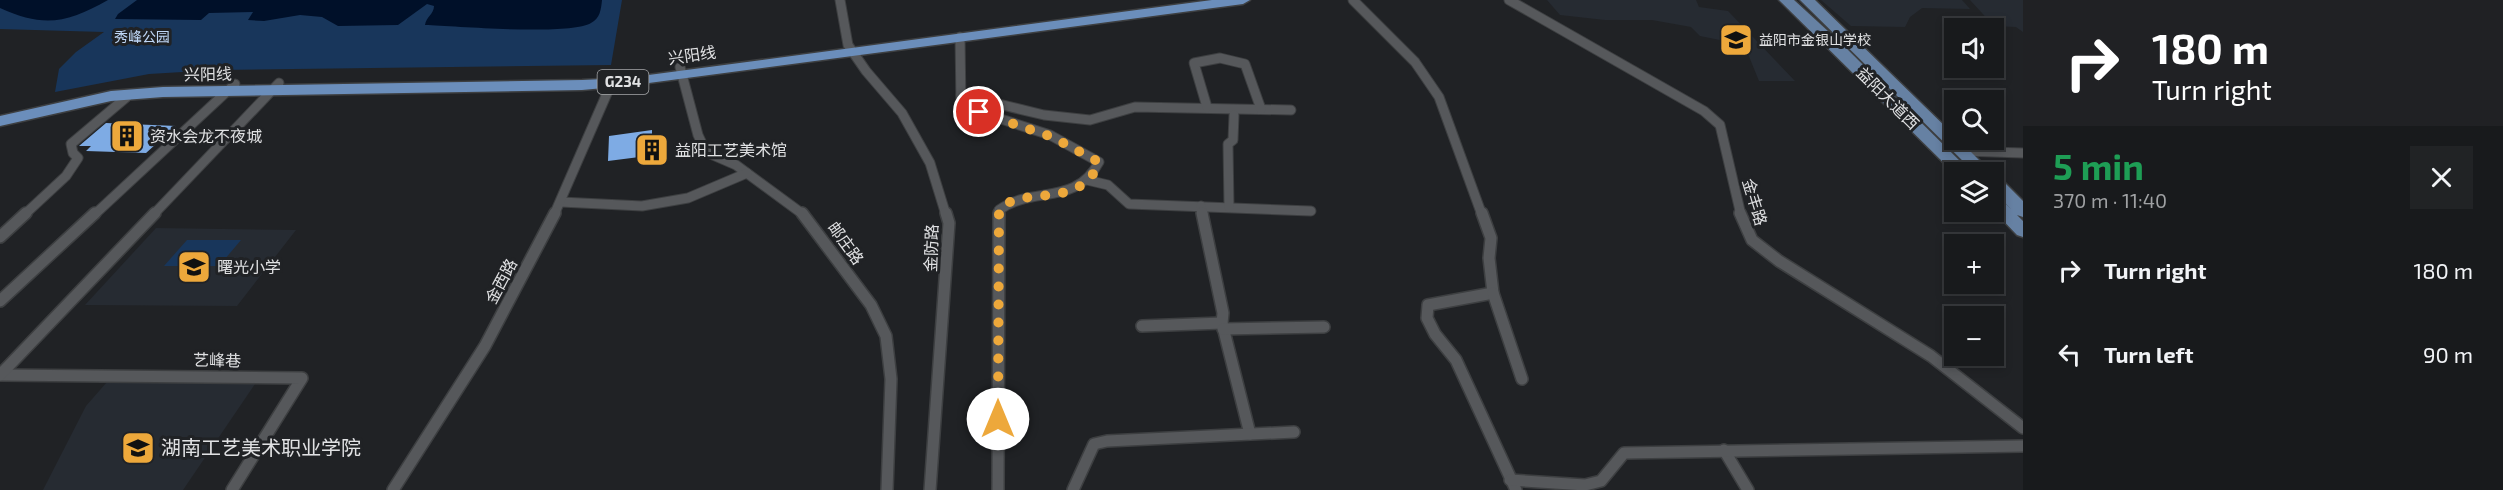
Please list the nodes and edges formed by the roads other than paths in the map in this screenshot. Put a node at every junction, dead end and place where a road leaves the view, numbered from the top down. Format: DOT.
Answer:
graph roads {
  1 [pos="840,0"];
  2 [pos="1193,0"];
  3 [pos="1243,0"];
  4 [pos="1353,0"];
  5 [pos="1509,0"];
  6 [pos="1786,0"];
  7 [pos="1807,0"];
  8 [pos="960,38"];
  9 [pos="850,49"];
  10 [pos="681,71"];
  11 [pos="614,79"];
  12 [pos="276,87"];
  13 [pos="231,88"];
  14 [pos="129,95"];
  15 [pos="961,95"];
  16 [pos="1207,107"];
  17 [pos="1261,109"];
  18 [pos="1291,110"];
  19 [pos="0,114"];
  20 [pos="1234,115"];
  21 [pos="0,121"];
  22 [pos="1962,151"];
  23 [pos="2023,153"];
  24 [pos="1954,162"];
  25 [pos="1973,162"];
  26 [pos="747,173"];
  27 [pos="1087,180"];
  28 [pos="2004,192"];
  29 [pos="561,202"];
  30 [pos="1201,206"];
  31 [pos="1229,207"];
  32 [pos="1311,211"];
  33 [pos="2023,211"];
  34 [pos="2004,212"];
  35 [pos="2023,231"];
  36 [pos="0,237"];
  37 [pos="1493,293"];
  38 [pos="0,301"];
  39 [pos="1142,326"];
  40 [pos="1222,326"];
  41 [pos="1324,327"];
  42 [pos="0,375"];
  43 [pos="1522,380"];
  44 [pos="2023,428"];
  45 [pos="1294,432"];
  46 [pos="1250,434"];
  47 [pos="2023,446"];
  48 [pos="1724,450"];
  49 [pos="1513,485"];
  50 [pos="232,490"];
  51 [pos="393,490"];
  52 [pos="887,490"];
  53 [pos="930,490"];
  54 [pos="998,490"];
  55 [pos="1073,490"];
  56 [pos="1748,490"];
  1 -- 9 [label="street, 金防路"];
  2 -- 9 [label="highway, 兴阳线 / G234"];
  3 -- 8 [label="highway, 兴阳线 / G234"];
  4 -- 37 [label="street"];
  5 -- 44 [label="street, 金丰路"];
  6 -- 24 [label="main road, 益阳大道西"];
  7 -- 22 [label="main road, 益阳大道西"];
  8 -- 9 [label="highway, 兴阳线 / G234"];
  8 -- 15 [label="street"];
  9 -- 10 [label="highway, 兴阳线 / G234"];
  9 -- 53 [label="street, 金防路"];
  10 -- 11 [label="highway, 兴阳线 / G234"];
  10 -- 26 [label="street, 邮庄路"];
  11 -- 12 [label="highway, 兴阳线 / G234"];
  11 -- 29 [label="street, 金西路"];
  12 -- 13 [label="highway, 兴阳线 / G234"];
  12 -- 42 [label="street"];
  13 -- 14 [label="highway, 兴阳线 / G234"];
  13 -- 19 [label="highway, 兴阳线 / G234"];
  13 -- 38 [label="street"];
  14 -- 21 [label="highway, 兴阳线 / G234"];
  14 -- 36 [label="street"];
  15 -- 16 [label="street"];
  15 -- 27 [label="street"];
  16 -- 17 [label="street"];
  16 -- 17 [label="street"];
  17 -- 18 [label="street"];
  20 -- 31 [label="street"];
  22 -- 23 [label="street"];
  22 -- 25 [label="main road, 益阳大道西"];
  26 -- 29 [label="street"];
  26 -- 52 [label="street, 邮庄路"];
  27 -- 30 [label="street"];
  27 -- 54 [label="street"];
  28 -- 33 [label="main road"];
  29 -- 51 [label="street, 金西路"];
  30 -- 31 [label="street"];
  30 -- 40 [label="street"];
  31 -- 32 [label="street"];
  34 -- 35 [label="main road"];
  37 -- 43 [label="street"];
  37 -- 49 [label="street"];
  39 -- 40 [label="street"];
  40 -- 41 [label="street"];
  40 -- 46 [label="street"];
  42 -- 50 [label="street, 艺峰巷"];
  45 -- 46 [label="street"];
  46 -- 55 [label="street"];
  47 -- 48 [label="street"];
  48 -- 49 [label="street"];
  48 -- 56 [label="street"];
}
